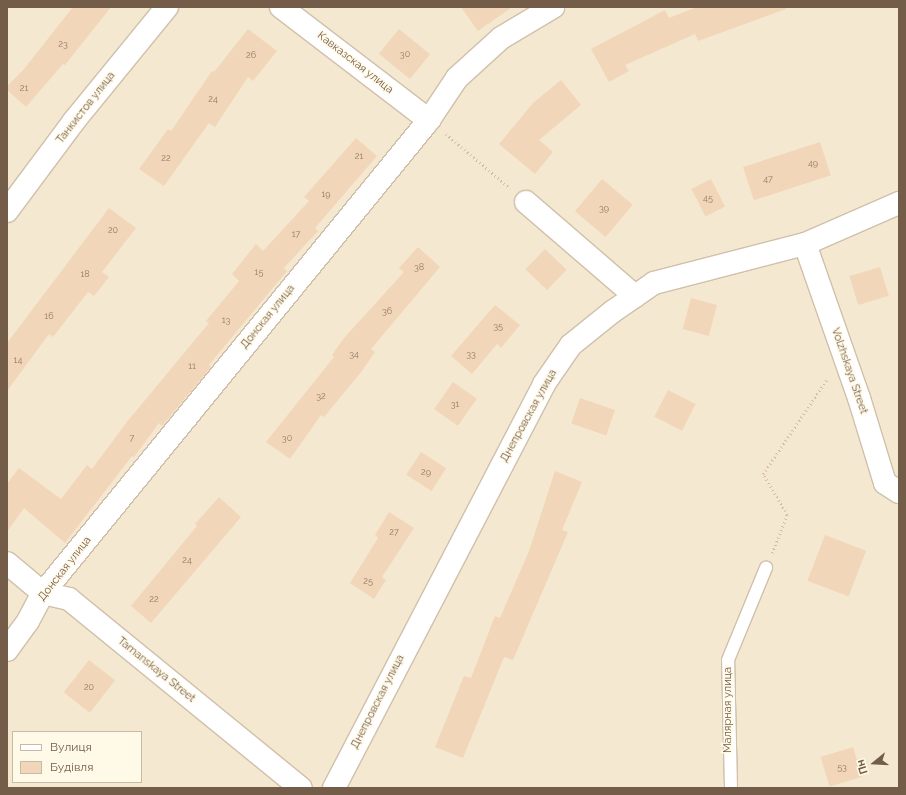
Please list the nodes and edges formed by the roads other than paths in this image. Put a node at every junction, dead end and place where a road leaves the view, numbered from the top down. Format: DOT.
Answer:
graph roads {
  1 [pos="168,7"];
  2 [pos="281,7"];
  3 [pos="553,7"];
  4 [pos="429,120"];
  5 [pos="526,202"];
  6 [pos="899,203"];
  7 [pos="7,211"];
  8 [pos="804,244"];
  9 [pos="635,296"];
  10 [pos="899,492"];
  11 [pos="7,563"];
  12 [pos="766,568"];
  13 [pos="43,593"];
  14 [pos="7,650"];
  15 [pos="301,788"];
  16 [pos="334,788"];
  17 [pos="730,788"];
  1 -- 7 [label="street, Танкистов улица"];
  2 -- 4 [label="street, Кавказская улица"];
  3 -- 4 [label="street, Донская улица"];
  4 -- 13 [label="street, Донская улица"];
  5 -- 9 [label="street"];
  6 -- 8 [label="street, Днепровская улица"];
  8 -- 9 [label="street, Днепровская улица"];
  8 -- 10 [label="street, Volzhskaya Street"];
  9 -- 16 [label="street, Днепровская улица"];
  11 -- 13 [label="street, Tamanskaya Street"];
  12 -- 17 [label="lane, Малярная улица"];
  13 -- 14 [label="street, Донская улица"];
  13 -- 15 [label="street, Tamanskaya Street"];
}
